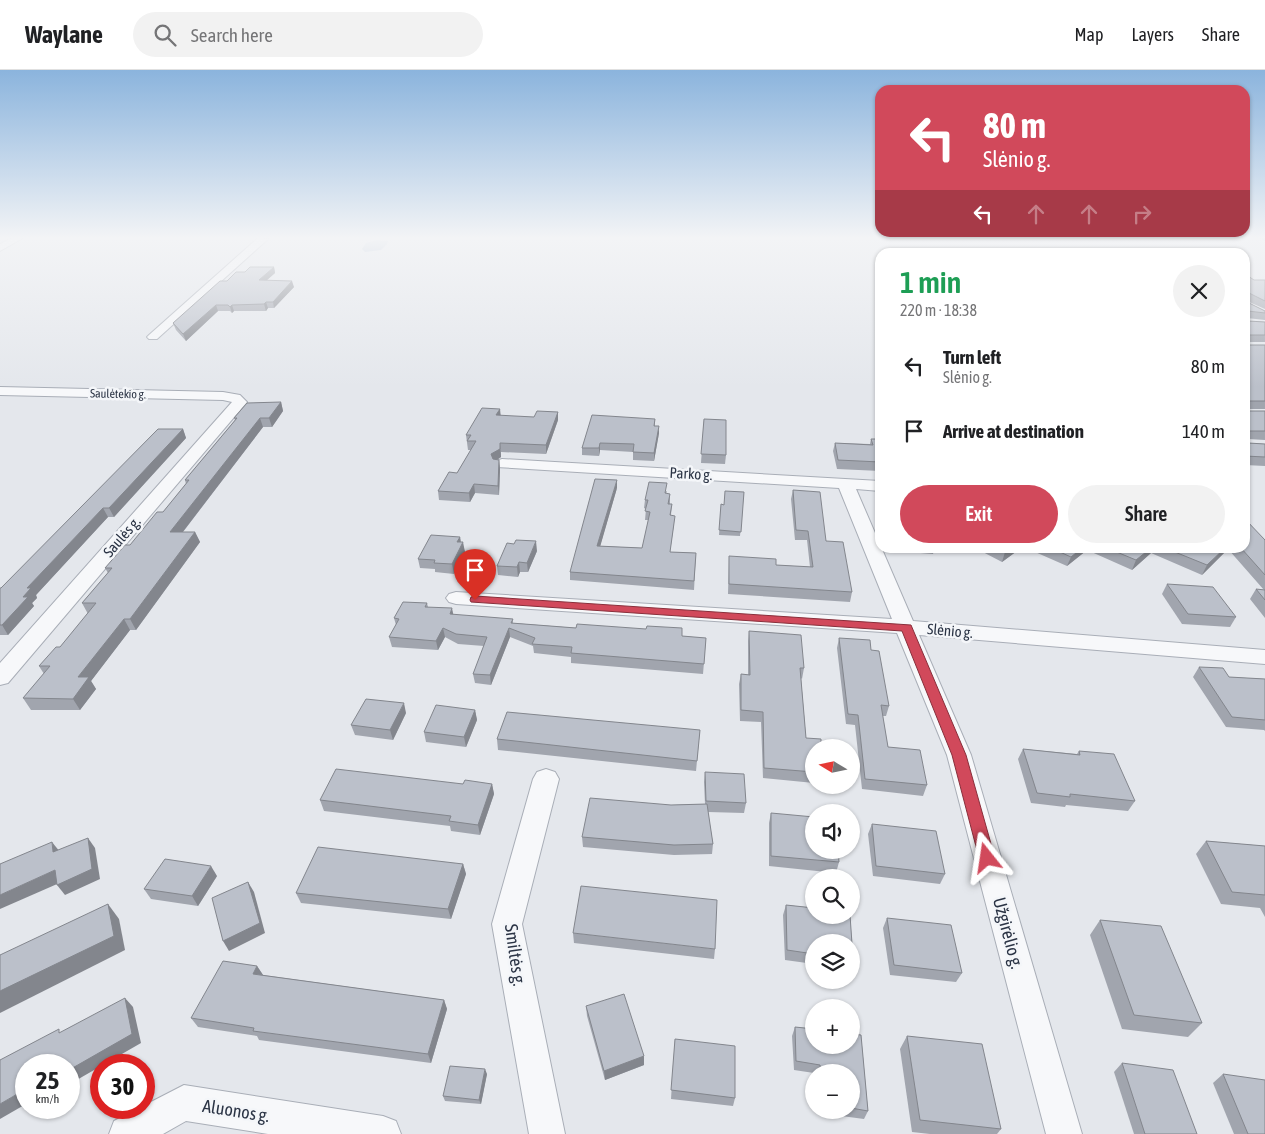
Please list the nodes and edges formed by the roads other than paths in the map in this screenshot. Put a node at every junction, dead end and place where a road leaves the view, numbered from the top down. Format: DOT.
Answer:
graph roads {
  1 [pos="208,288"];
  2 [pos="153,337"];
  3 [pos="0,391"];
  4 [pos="235,398"];
  5 [pos="502,464"];
  6 [pos="845,484"];
  7 [pos="875,486"];
  8 [pos="456,598"];
  9 [pos="907,628"];
  10 [pos="1265,657"];
  11 [pos="0,677"];
  12 [pos="546,779"];
  13 [pos="127,1134"];
  14 [pos="383,1134"];
  15 [pos="547,1134"];
  16 [pos="1064,1134"];
  1 -- 2 [label="street"];
  3 -- 4 [label="street, Saulėtekio g."];
  4 -- 11 [label="street, Saulės g."];
  5 -- 6 [label="street, Parko g."];
  6 -- 7 [label="street, Parko g."];
  6 -- 9 [label="street, Užgirėlio g."];
  8 -- 9 [label="street, Slėnio g."];
  9 -- 10 [label="street, Slėnio g."];
  9 -- 16 [label="street, Užgirėlio g."];
  12 -- 15 [label="street, Smiltės g."];
  13 -- 14 [label="street, Aluonos g."];
}
